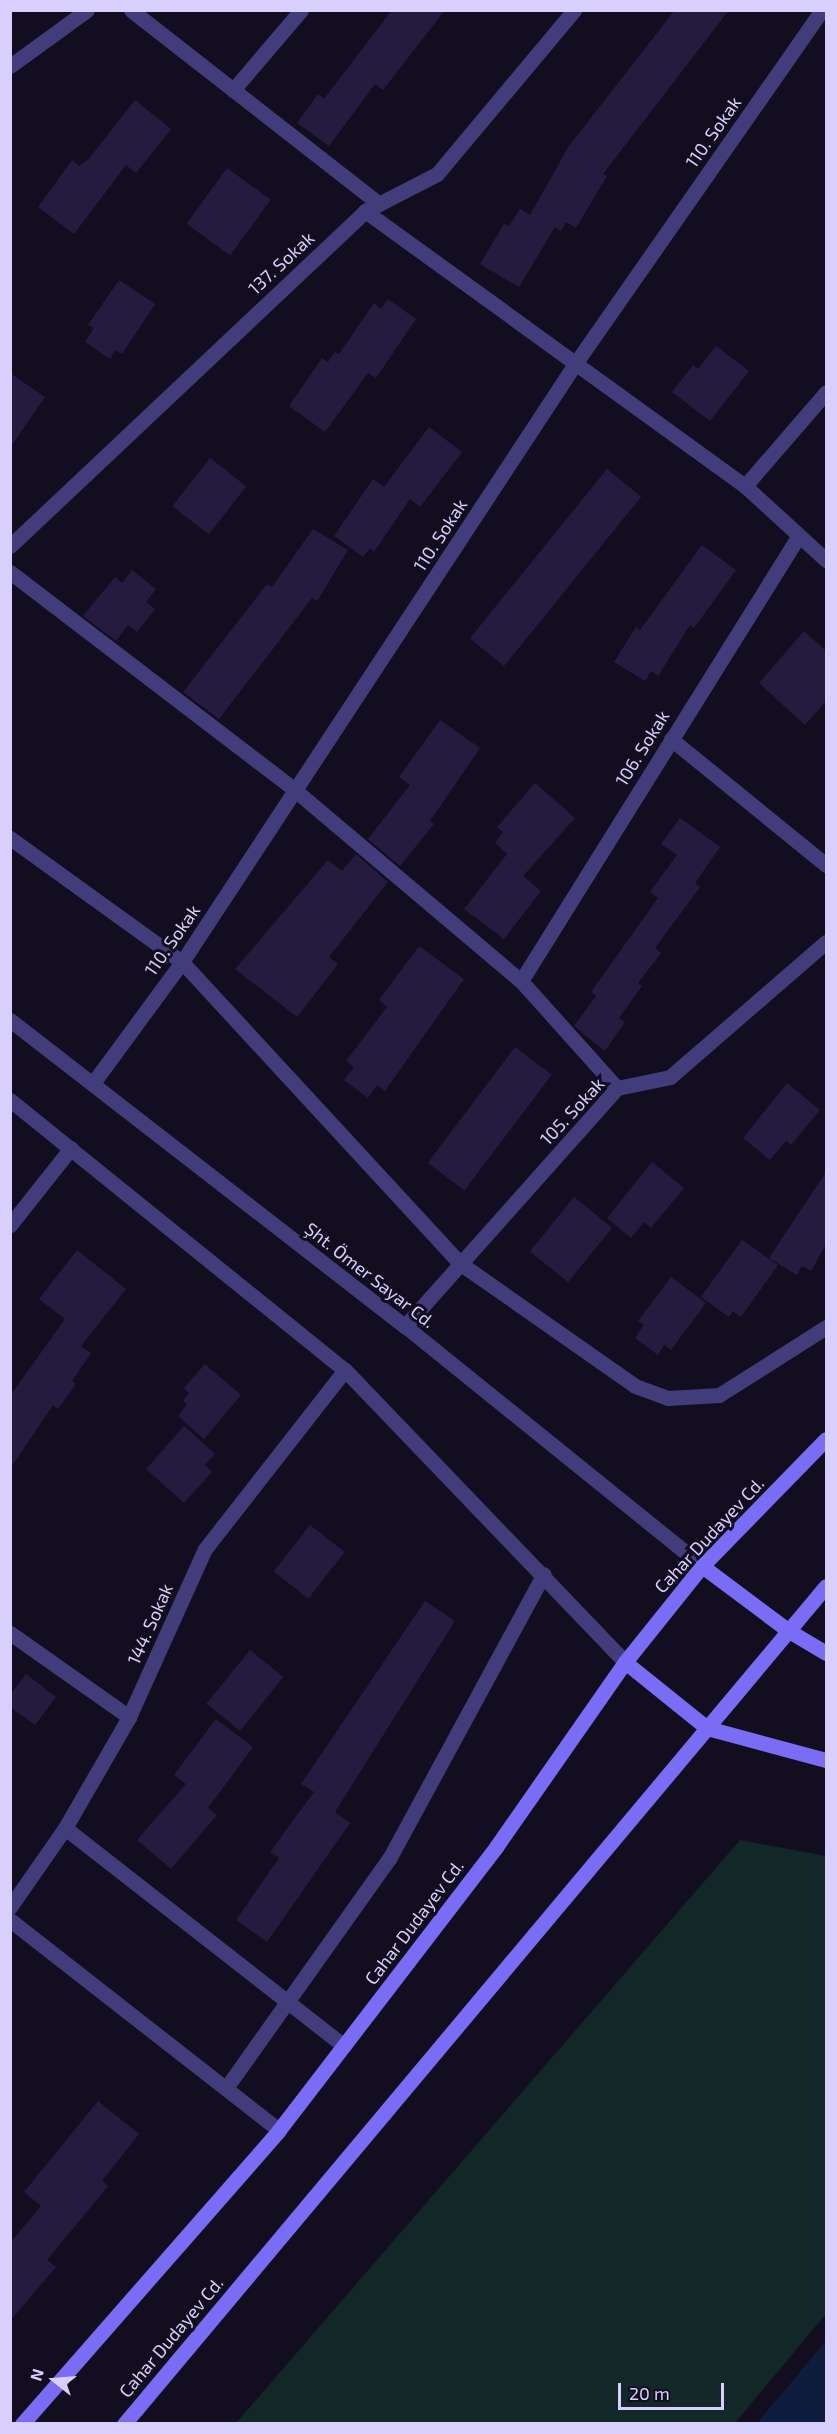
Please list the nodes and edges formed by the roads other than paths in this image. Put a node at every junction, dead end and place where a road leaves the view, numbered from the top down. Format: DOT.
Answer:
graph roads {
  1 [pos="87,10"];
  2 [pos="131,10"];
  3 [pos="301,10"];
  4 [pos="573,10"];
  5 [pos="822,10"];
  6 [pos="10,66"];
  7 [pos="233,90"];
  8 [pos="379,204"];
  9 [pos="365,211"];
  10 [pos="577,361"];
  11 [pos="826,392"];
  12 [pos="745,486"];
  13 [pos="798,537"];
  14 [pos="10,546"];
  15 [pos="826,560"];
  16 [pos="10,572"];
  17 [pos="671,739"];
  18 [pos="296,791"];
  19 [pos="10,838"];
  20 [pos="826,865"];
  21 [pos="824,950"];
  22 [pos="182,962"];
  23 [pos="520,981"];
  24 [pos="10,1020"];
  25 [pos="93,1083"];
  26 [pos="617,1089"];
  27 [pos="10,1100"];
  28 [pos="71,1148"];
  29 [pos="10,1225"];
  30 [pos="461,1264"];
  31 [pos="405,1326"];
  32 [pos="826,1327"];
  33 [pos="345,1370"];
  34 [pos="826,1439"];
  35 [pos="702,1566"];
  36 [pos="544,1574"];
  37 [pos="826,1586"];
  38 [pos="789,1631"];
  39 [pos="10,1633"];
  40 [pos="826,1653"];
  41 [pos="625,1662"];
  42 [pos="129,1716"];
  43 [pos="707,1728"];
  44 [pos="826,1760"];
  45 [pos="65,1828"];
  46 [pos="10,1907"];
  47 [pos="10,1920"];
  48 [pos="290,2003"];
  49 [pos="344,2046"];
  50 [pos="226,2088"];
  51 [pos="279,2130"];
  52 [pos="22,2424"];
  53 [pos="124,2424"];
  1 -- 6 [label="street"];
  2 -- 7 [label="street"];
  3 -- 7 [label="street"];
  4 -- 8 [label="street, 137. Sokak"];
  5 -- 10 [label="street, 110. Sokak"];
  7 -- 8 [label="street"];
  8 -- 9 [label="street, 137. Sokak"];
  9 -- 10 [label="street"];
  9 -- 14 [label="street, 137. Sokak"];
  10 -- 12 [label="street"];
  10 -- 18 [label="street, 110. Sokak"];
  11 -- 12 [label="street"];
  12 -- 13 [label="street"];
  13 -- 15 [label="street"];
  13 -- 17 [label="street, 106. Sokak"];
  16 -- 18 [label="street"];
  17 -- 20 [label="street"];
  17 -- 23 [label="street, 106. Sokak"];
  18 -- 22 [label="street, 110. Sokak"];
  18 -- 23 [label="street"];
  19 -- 22 [label="street"];
  21 -- 26 [label="street, 105. Sokak"];
  22 -- 25 [label="street, 110. Sokak"];
  22 -- 30 [label="street"];
  23 -- 26 [label="street"];
  24 -- 25 [label="street, Şht. Ömer Sayar Cd."];
  25 -- 31 [label="street, Şht. Ömer Sayar Cd."];
  26 -- 30 [label="street, 105. Sokak"];
  27 -- 28 [label="street"];
  28 -- 29 [label="street"];
  28 -- 33 [label="street"];
  30 -- 31 [label="street, 105. Sokak"];
  30 -- 32 [label="street"];
  31 -- 35 [label="street, Şht. Ömer Sayar Cd."];
  33 -- 36 [label="street"];
  33 -- 42 [label="street, 144. Sokak"];
  34 -- 35 [label="main road, Cahar Dudayev Cd."];
  35 -- 38 [label="main road"];
  35 -- 41 [label="main road, Cahar Dudayev Cd."];
  36 -- 41 [label="street"];
  36 -- 48 [label="street"];
  37 -- 38 [label="main road, Cahar Dudayev Cd."];
  38 -- 40 [label="main road"];
  38 -- 43 [label="main road, Cahar Dudayev Cd."];
  39 -- 42 [label="street"];
  41 -- 43 [label="main road"];
  41 -- 49 [label="main road, Cahar Dudayev Cd."];
  42 -- 45 [label="street, 144. Sokak"];
  43 -- 44 [label="main road"];
  43 -- 53 [label="main road, Cahar Dudayev Cd."];
  45 -- 46 [label="street, 144. Sokak"];
  45 -- 48 [label="street"];
  47 -- 50 [label="street"];
  48 -- 49 [label="street"];
  48 -- 50 [label="street"];
  49 -- 51 [label="main road, Cahar Dudayev Cd."];
  50 -- 51 [label="street"];
  51 -- 52 [label="main road, Cahar Dudayev Cd."];
}
